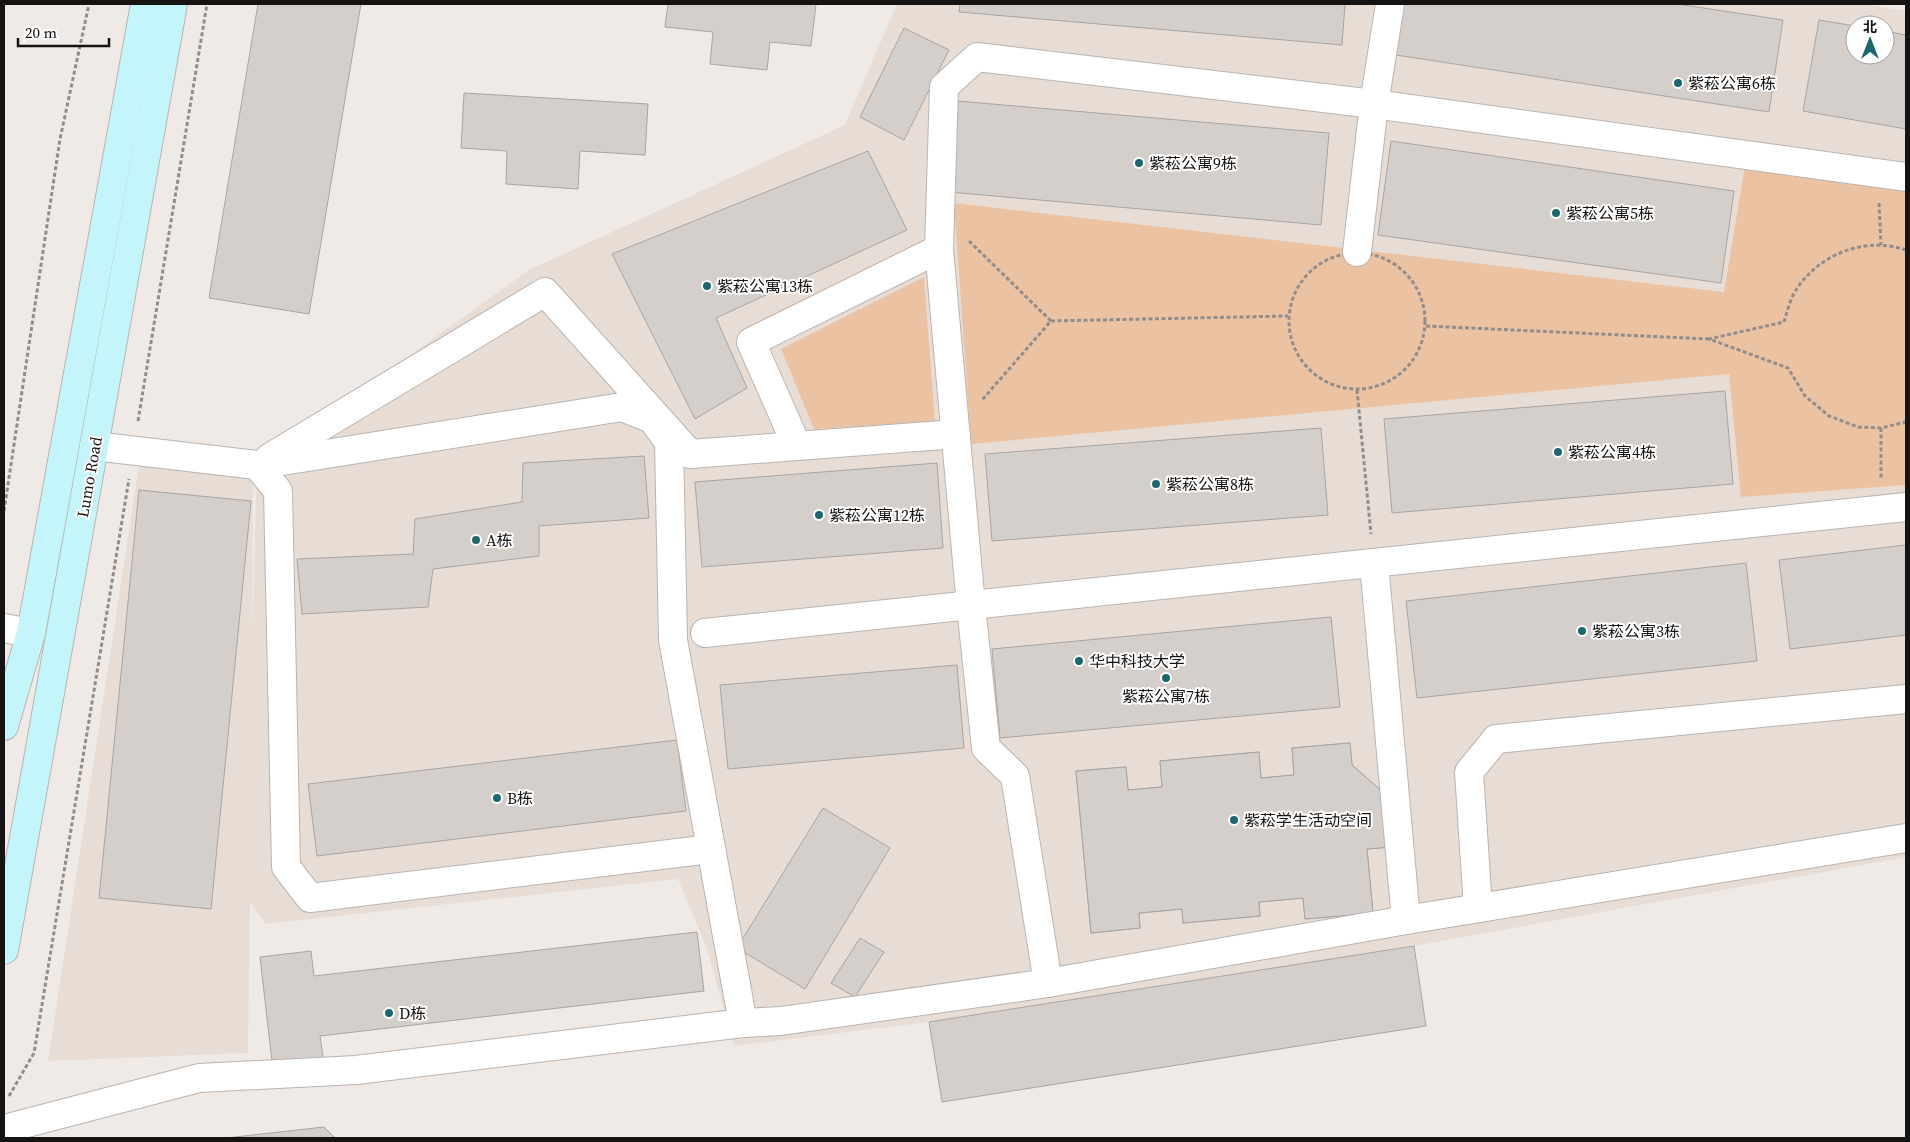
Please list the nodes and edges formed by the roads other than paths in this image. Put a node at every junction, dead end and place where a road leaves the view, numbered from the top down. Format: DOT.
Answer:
graph roads {
  1 [pos="145,4"];
  2 [pos="173,4"];
  3 [pos="1390,4"];
  4 [pos="1374,104"];
  5 [pos="1906,177"];
  6 [pos="939,249"];
  7 [pos="1357,252"];
  8 [pos="955,432"];
  9 [pos="94,446"];
  10 [pos="797,446"];
  11 [pos="257,465"];
  12 [pos="1894,509"];
  13 [pos="1374,563"];
  14 [pos="971,606"];
  15 [pos="4,628"];
  16 [pos="31,633"];
  17 [pos="705,633"];
  18 [pos="1906,699"];
  19 [pos="4,726"];
  20 [pos="1906,838"];
  21 [pos="710,849"];
  22 [pos="1478,908"];
  23 [pos="1406,920"];
  24 [pos="4,950"];
  25 [pos="1048,983"];
  26 [pos="743,1023"];
  27 [pos="4,1130"];
  1 -- 16 [label="main road, Lumo Road"];
  2 -- 9 [label="main road, Lumo Road"];
  3 -- 4 [label="street"];
  4 -- 5 [label="street"];
  4 -- 6 [label="street"];
  4 -- 7 [label="street"];
  6 -- 8 [label="street"];
  6 -- 10 [label="street"];
  8 -- 10 [label="street"];
  8 -- 14 [label="street"];
  9 -- 11 [label="street"];
  9 -- 24 [label="main road, Lumo Road"];
  10 -- 11 [label="street"];
  11 -- 21 [label="street"];
  11 -- 21 [label="street"];
  12 -- 13 [label="street"];
  13 -- 14 [label="street"];
  13 -- 23 [label="street"];
  14 -- 17 [label="street"];
  14 -- 25 [label="street"];
  15 -- 16 [label="street"];
  16 -- 19 [label="main road, Lumo Road"];
  18 -- 22 [label="street"];
  20 -- 22 [label="street"];
  21 -- 26 [label="street"];
  22 -- 23 [label="street"];
  23 -- 25 [label="street"];
  25 -- 26 [label="street"];
  26 -- 27 [label="street"];
}
